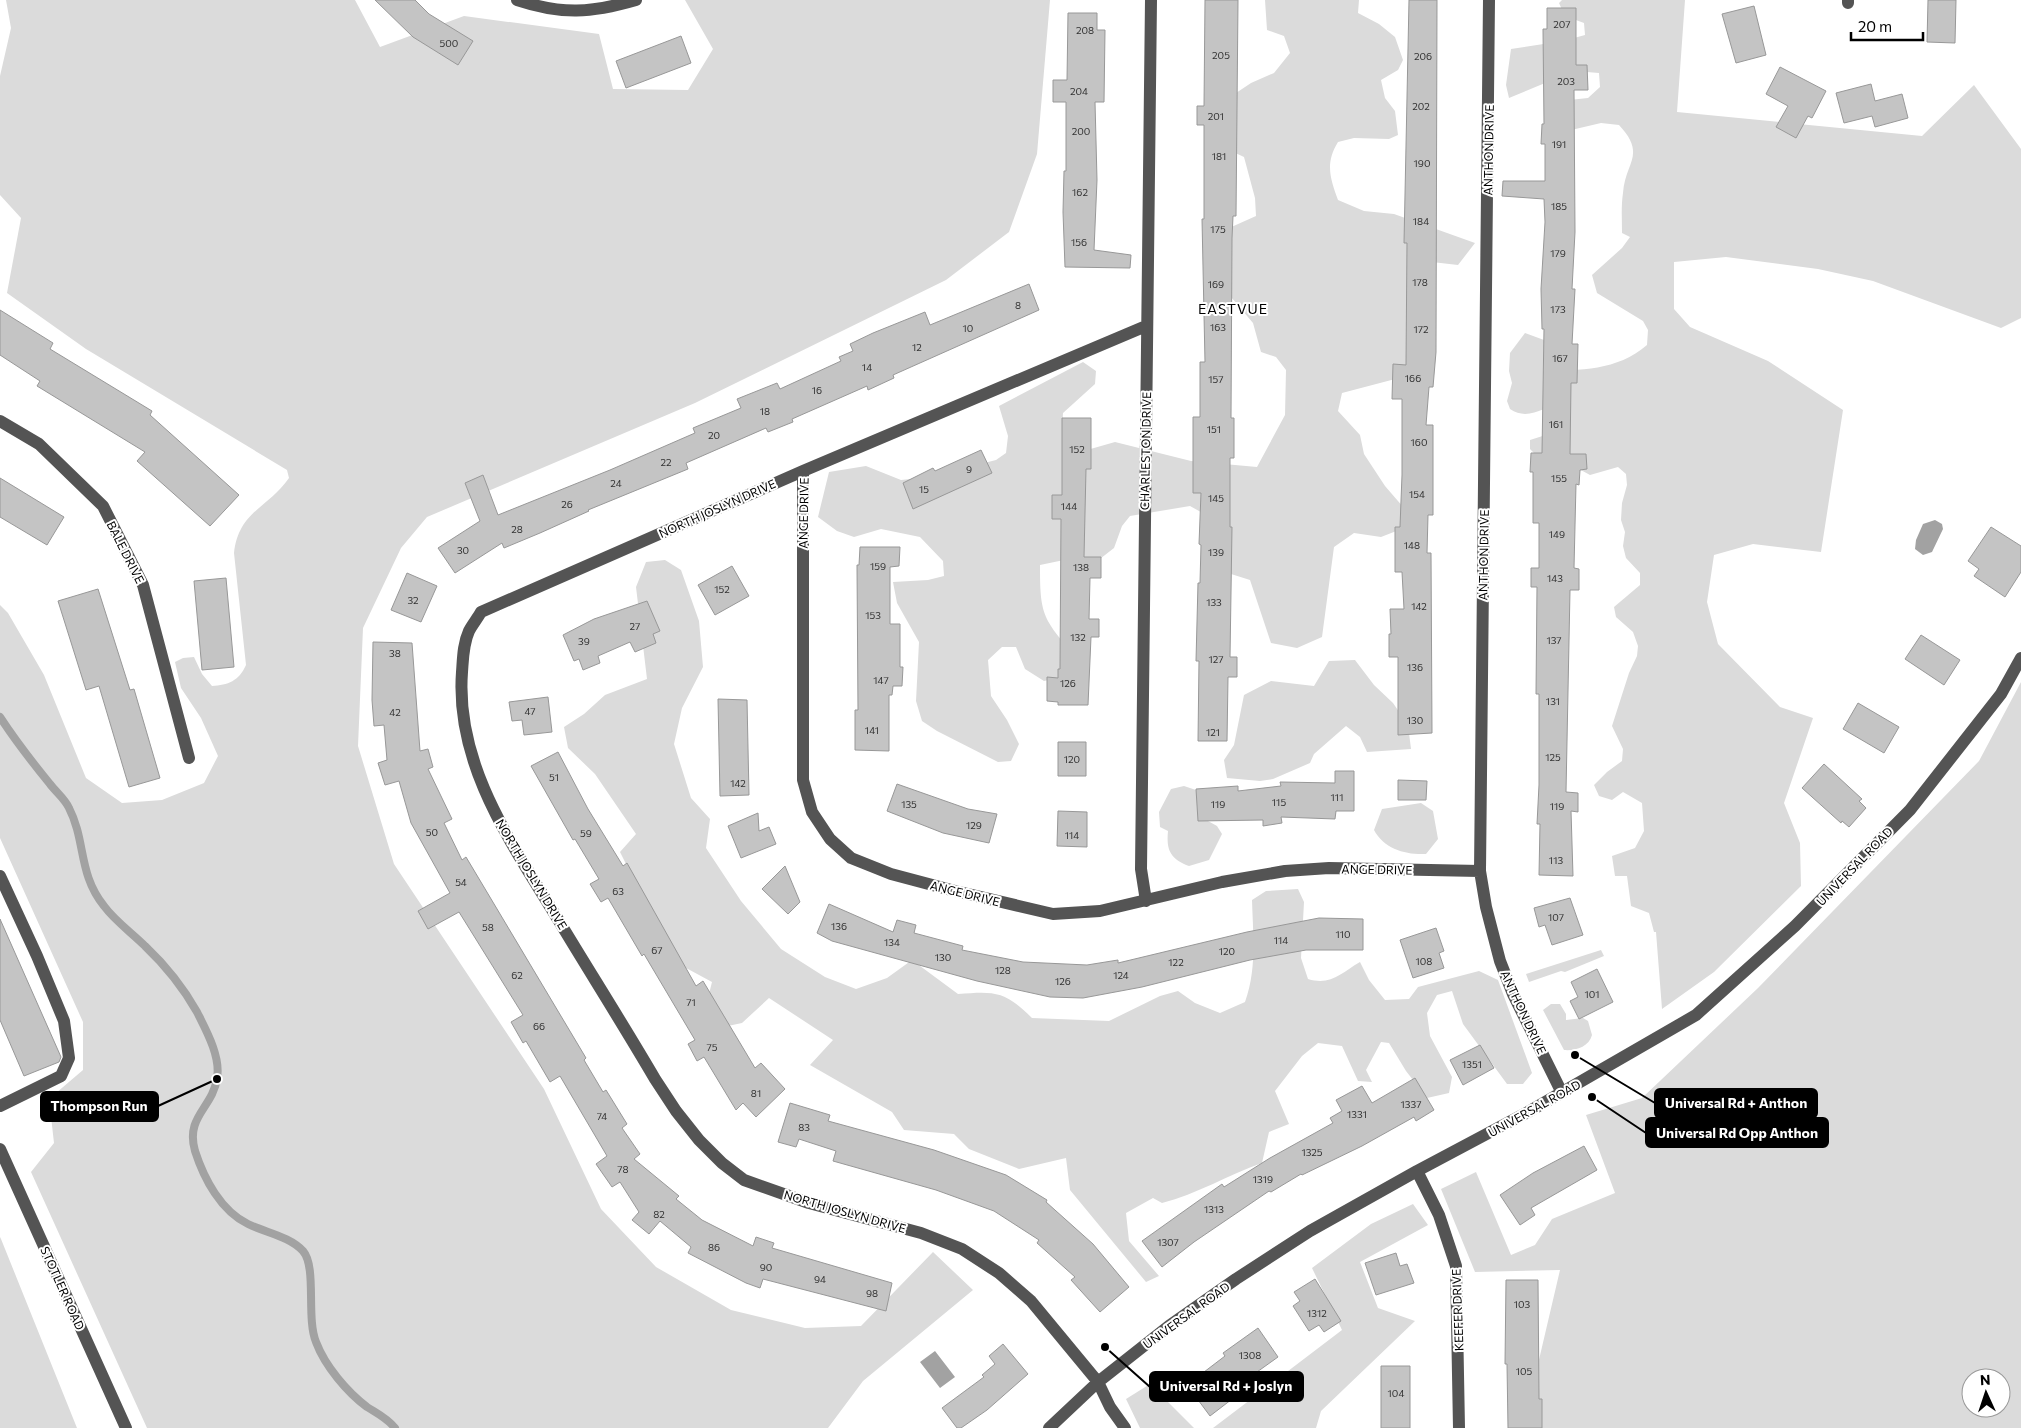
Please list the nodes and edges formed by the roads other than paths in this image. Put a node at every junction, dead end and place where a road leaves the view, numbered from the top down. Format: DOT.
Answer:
graph roads {
  1 [pos="517,0"];
  2 [pos="636,0"];
  3 [pos="1151,0"];
  4 [pos="1489,0"];
  5 [pos="1146,326"];
  6 [pos="0,421"];
  7 [pos="803,470"];
  8 [pos="2021,658"];
  9 [pos="189,758"];
  10 [pos="1480,871"];
  11 [pos="0,876"];
  12 [pos="1146,901"];
  13 [pos="1562,1093"];
  14 [pos="0,1106"];
  15 [pos="0,1149"];
  16 [pos="1417,1171"];
  17 [pos="1098,1382"];
  18 [pos="126,1428"];
  19 [pos="1049,1428"];
  20 [pos="1125,1428"];
  21 [pos="1458,1428"];
  1 -- 2 [label="street"];
  3 -- 5 [label="street, CHARLESTON DRIVE"];
  4 -- 10 [label="street, ANTHON DRIVE"];
  5 -- 7 [label="street, NORTH JOSLYN DRIVE"];
  5 -- 12 [label="street, CHARLESTON DRIVE"];
  6 -- 9 [label="street, BALE DRIVE"];
  7 -- 12 [label="street, ANGE DRIVE"];
  7 -- 17 [label="street, NORTH JOSLYN DRIVE"];
  8 -- 13 [label="street, UNIVERSAL ROAD"];
  10 -- 12 [label="street, ANGE DRIVE"];
  10 -- 13 [label="street, ANTHON DRIVE"];
  11 -- 14 [label="street"];
  13 -- 16 [label="street, UNIVERSAL ROAD"];
  15 -- 18 [label="street, STOTLER ROAD"];
  16 -- 17 [label="street, UNIVERSAL ROAD"];
  16 -- 21 [label="street, KEEFER DRIVE"];
  17 -- 19 [label="street, UNIVERSAL ROAD"];
  17 -- 20 [label="street, NORTH JOSLYN DRIVE"];
}
